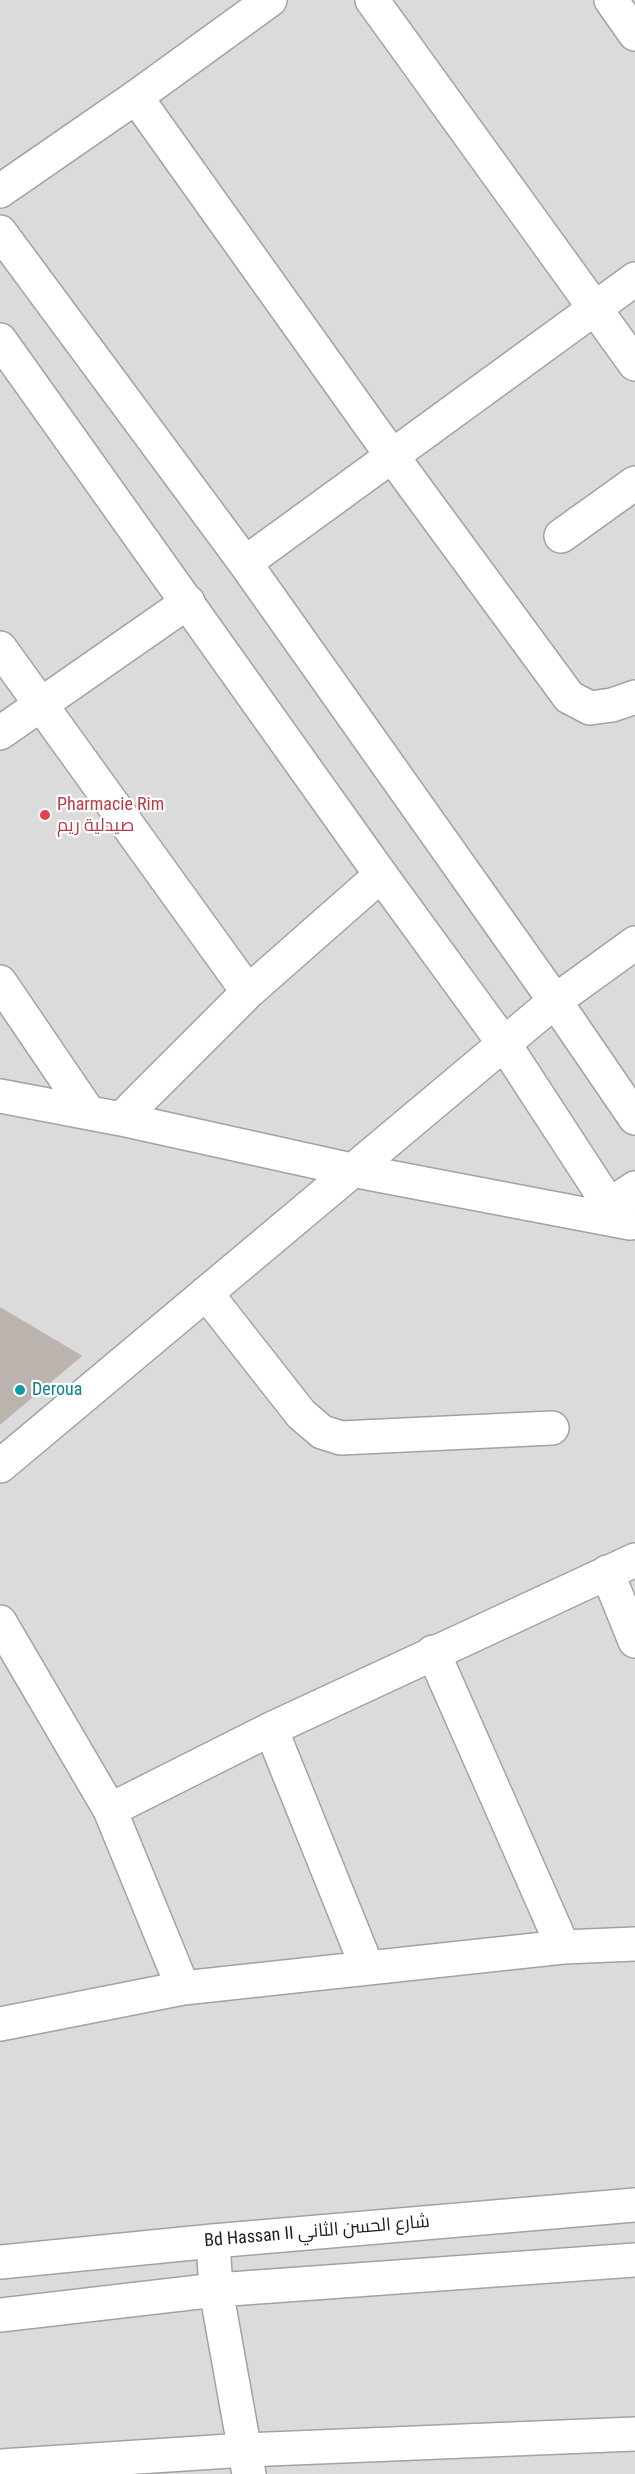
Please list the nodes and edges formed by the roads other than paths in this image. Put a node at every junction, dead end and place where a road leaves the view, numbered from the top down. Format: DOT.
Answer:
graph roads {
  1 [pos="270,0"];
  2 [pos="372,0"];
  3 [pos="611,0"];
  4 [pos="635,34"];
  5 [pos="136,98"];
  6 [pos="0,191"];
  7 [pos="0,232"];
  8 [pos="635,279"];
  9 [pos="595,309"];
  10 [pos="6,355"];
  11 [pos="635,364"];
  12 [pos="392,456"];
  13 [pos="635,483"];
  14 [pos="561,537"];
  15 [pos="245,563"];
  16 [pos="188,602"];
  17 [pos="0,648"];
  18 [pos="635,698"];
  19 [pos="39,704"];
  20 [pos="0,733"];
  21 [pos="381,874"];
  22 [pos="635,943"];
  23 [pos="0,982"];
  24 [pos="248,992"];
  25 [pos="555,1001"];
  26 [pos="505,1045"];
  27 [pos="0,1096"];
  28 [pos="89,1113"];
  29 [pos="635,1118"];
  30 [pos="121,1119"];
  31 [pos="352,1170"];
  32 [pos="625,1209"];
  33 [pos="206,1293"];
  34 [pos="552,1428"];
  35 [pos="0,1466"];
  36 [pos="621,1566"];
  37 [pos="0,1622"];
  38 [pos="635,1641"];
  39 [pos="433,1652"];
  40 [pos="271,1729"];
  41 [pos="110,1810"];
  42 [pos="635,1944"];
  43 [pos="563,1947"];
  44 [pos="367,1967"];
  45 [pos="183,1988"];
  46 [pos="2,2017"];
  47 [pos="635,2205"];
  48 [pos="213,2241"];
  49 [pos="635,2260"];
  50 [pos="0,2262"];
  51 [pos="216,2290"];
  52 [pos="0,2315"];
  53 [pos="635,2434"];
  54 [pos="247,2462"];
  55 [pos="0,2466"];
  1 -- 5 [label="street"];
  2 -- 9 [label="street"];
  3 -- 4 [label="street"];
  5 -- 6 [label="street"];
  5 -- 12 [label="street"];
  7 -- 15 [label="street"];
  8 -- 9 [label="street"];
  9 -- 11 [label="street"];
  9 -- 12 [label="street"];
  10 -- 16 [label="street"];
  12 -- 15 [label="street"];
  12 -- 18 [label="street"];
  13 -- 14 [label="street"];
  15 -- 25 [label="street"];
  16 -- 19 [label="street"];
  16 -- 21 [label="street"];
  17 -- 19 [label="street"];
  19 -- 20 [label="street"];
  19 -- 24 [label="street"];
  21 -- 24 [label="street"];
  21 -- 26 [label="street"];
  22 -- 25 [label="street"];
  23 -- 28 [label="street"];
  24 -- 30 [label="street"];
  25 -- 26 [label="street"];
  25 -- 29 [label="street"];
  26 -- 31 [label="street"];
  26 -- 32 [label="street"];
  27 -- 28 [label="street"];
  28 -- 30 [label="street"];
  30 -- 31 [label="street"];
  31 -- 32 [label="street"];
  31 -- 33 [label="street"];
  33 -- 34 [label="street"];
  33 -- 35 [label="street"];
  36 -- 38 [label="street"];
  36 -- 39 [label="street"];
  37 -- 41 [label="street"];
  39 -- 40 [label="street"];
  39 -- 43 [label="street"];
  40 -- 41 [label="street"];
  40 -- 44 [label="street"];
  41 -- 45 [label="street"];
  42 -- 43 [label="street"];
  43 -- 44 [label="street"];
  44 -- 45 [label="street"];
  45 -- 46 [label="street"];
  47 -- 48 [label="street, Bd Hassan II شارع الحسن الثاني"];
  48 -- 50 [label="street, Bd Hassan II شارع الحسن الثاني"];
  48 -- 51 [label="street"];
  49 -- 51 [label="street"];
  51 -- 52 [label="street"];
  51 -- 54 [label="street"];
  53 -- 54 [label="street"];
  54 -- 55 [label="street"];
}
